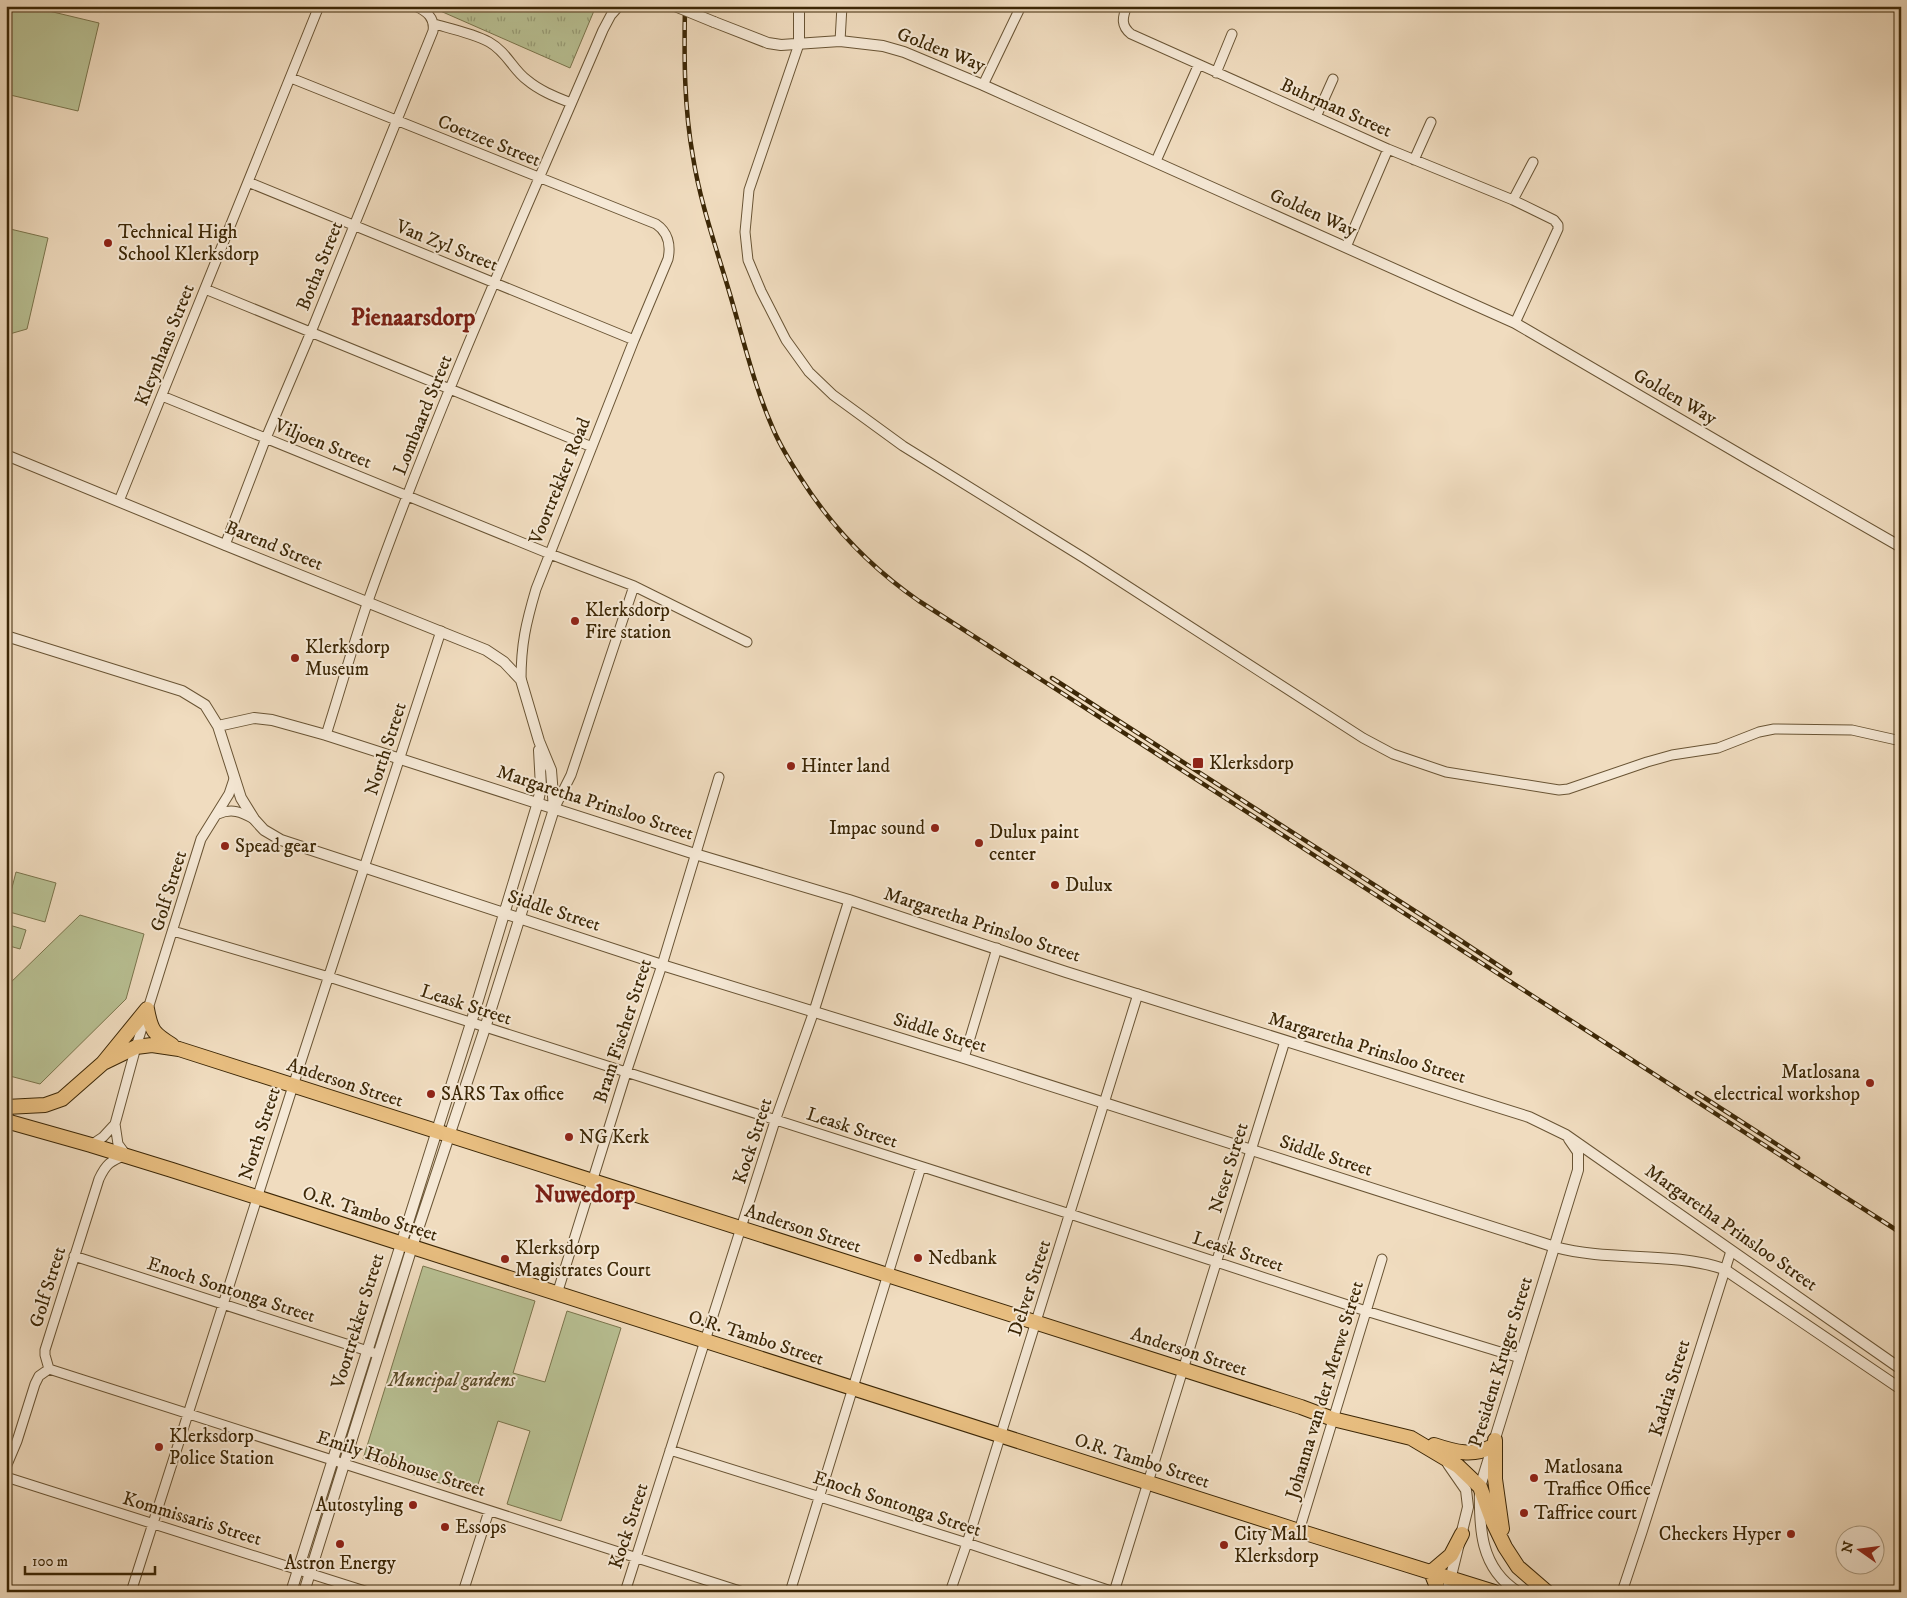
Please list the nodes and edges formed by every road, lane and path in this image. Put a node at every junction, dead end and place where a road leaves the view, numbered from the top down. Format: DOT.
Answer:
graph roads {
  1 [pos="319,6"];
  2 [pos="415,6"];
  3 [pos="619,6"];
  4 [pos="675,6"];
  5 [pos="799,6"];
  6 [pos="842,6"];
  7 [pos="1021,6"];
  8 [pos="1127,6"];
  9 [pos="434,24"];
  10 [pos="1232,34"];
  11 [pos="840,41"];
  12 [pos="799,44"];
  13 [pos="1198,66"];
  14 [pos="1216,73"];
  15 [pos="291,78"];
  16 [pos="1333,79"];
  17 [pos="983,85"];
  18 [pos="571,103"];
  19 [pos="1316,117"];
  20 [pos="396,121"];
  21 [pos="1431,122"];
  22 [pos="1388,149"];
  23 [pos="1414,160"];
  24 [pos="1156,161"];
  25 [pos="1533,162"];
  26 [pos="539,178"];
  27 [pos="248,182"];
  28 [pos="1513,200"];
  29 [pos="354,226"];
  30 [pos="669,241"];
  31 [pos="1346,247"];
  32 [pos="495,283"];
  33 [pos="205,289"];
  34 [pos="1514,323"];
  35 [pos="311,332"];
  36 [pos="634,340"];
  37 [pos="451,389"];
  38 [pos="162,396"];
  39 [pos="266,438"];
  40 [pos="592,447"];
  41 [pos="6,455"];
  42 [pos="407,496"];
  43 [pos="119,501"];
  44 [pos="225,545"];
  45 [pos="1901,547"];
  46 [pos="550,554"];
  47 [pos="634,586"];
  48 [pos="368,602"];
  49 [pos="441,631"];
  50 [pos="6,636"];
  51 [pos="747,642"];
  52 [pos="521,680"];
  53 [pos="218,726"];
  54 [pos="326,735"];
  55 [pos="538,741"];
  56 [pos="1901,741"];
  57 [pos="400,758"];
  58 [pos="719,777"];
  59 [pos="234,779"];
  60 [pos="538,802"];
  61 [pos="554,809"];
  62 [pos="218,814"];
  63 [pos="254,819"];
  64 [pos="695,854"];
  65 [pos="364,869"];
  66 [pos="849,900"];
  67 [pos="504,913"];
  68 [pos="518,918"];
  69 [pos="173,931"];
  70 [pos="997,948"];
  71 [pos="662,964"];
  72 [pos="329,977"];
  73 [pos="1138,994"];
  74 [pos="147,1010"];
  75 [pos="814,1011"];
  76 [pos="471,1023"];
  77 [pos="485,1028"];
  78 [pos="1285,1041"];
  79 [pos="136,1047"];
  80 [pos="179,1049"];
  81 [pos="964,1058"];
  82 [pos="103,1062"];
  83 [pos="626,1073"];
  84 [pos="292,1086"];
  85 [pos="1105,1104"];
  86 [pos="6,1107"];
  87 [pos="6,1121"];
  88 [pos="775,1121"];
  89 [pos="115,1124"];
  90 [pos="443,1134"];
  91 [pos="1566,1135"];
  92 [pos="91,1145"];
  93 [pos="1251,1151"];
  94 [pos="126,1156"];
  95 [pos="921,1167"];
  96 [pos="592,1181"];
  97 [pos="257,1198"];
  98 [pos="1070,1214"];
  99 [pos="742,1229"];
  100 [pos="406,1245"];
  101 [pos="1555,1247"];
  102 [pos="1731,1251"];
  103 [pos="74,1256"];
  104 [pos="1382,1259"];
  105 [pos="1217,1262"];
  106 [pos="1724,1269"];
  107 [pos="887,1276"];
  108 [pos="557,1294"];
  109 [pos="223,1304"];
  110 [pos="1366,1311"];
  111 [pos="1036,1323"];
  112 [pos="704,1341"];
  113 [pos="366,1350"];
  114 [pos="378,1355"];
  115 [pos="1520,1358"];
  116 [pos="49,1369"];
  117 [pos="1901,1369"];
  118 [pos="1183,1370"];
  119 [pos="853,1388"];
  120 [pos="1901,1389"];
  121 [pos="188,1413"];
  122 [pos="1333,1419"];
  123 [pos="1001,1435"];
  124 [pos="1411,1438"];
  125 [pos="1494,1443"];
  126 [pos="670,1450"];
  127 [pos="1442,1457"];
  128 [pos="333,1459"];
  129 [pos="344,1462"];
  130 [pos="6,1467"];
  131 [pos="6,1477"];
  132 [pos="1148,1482"];
  133 [pos="1480,1487"];
  134 [pos="820,1496"];
  135 [pos="489,1511"];
  136 [pos="153,1523"];
  137 [pos="1299,1531"];
  138 [pos="1462,1534"];
  139 [pos="967,1543"];
  140 [pos="1505,1547"];
  141 [pos="636,1558"];
  142 [pos="299,1569"];
  143 [pos="310,1572"];
  144 [pos="1431,1572"];
  145 [pos="1451,1587"];
  146 [pos="1487,1590"];
  147 [pos="131,1592"];
  148 [pos="291,1592"];
  149 [pos="304,1592"];
  150 [pos="368,1592"];
  151 [pos="464,1592"];
  152 [pos="625,1592"];
  153 [pos="743,1592"];
  154 [pos="790,1592"];
  155 [pos="950,1592"];
  156 [pos="1114,1592"];
  157 [pos="1439,1592"];
  158 [pos="1518,1592"];
  159 [pos="1547,1592"];
  160 [pos="1622,1592"];
  1 -- 15 [label="street, Kleynhans Street"];
  2 -- 9 [label="street"];
  3 -- 18 [label="street, Lombaard Street"];
  4 -- 12 [label="street, Golden Way, bridge"];
  5 -- 12 [label="street"];
  6 -- 11 [label="street"];
  7 -- 17 [label="street"];
  8 -- 13 [label="street, Buhrman Street"];
  9 -- 18 [label="street"];
  9 -- 20 [label="street, Botha Street"];
  10 -- 14 [label="street"];
  11 -- 12 [label="street, Golden Way"];
  11 -- 17 [label="street, Golden Way"];
  12 -- 56 [label="street"];
  13 -- 14 [label="street, Buhrman Street"];
  13 -- 24 [label="street"];
  14 -- 19 [label="street, Buhrman Street"];
  15 -- 20 [label="street, Coetzee Street"];
  15 -- 27 [label="street, Kleynhans Street"];
  16 -- 19 [label="street"];
  17 -- 24 [label="street, Golden Way"];
  18 -- 26 [label="street, Lombaard Street"];
  19 -- 22 [label="street, Buhrman Street"];
  20 -- 26 [label="street, Coetzee Street"];
  20 -- 29 [label="street, Botha Street"];
  21 -- 23 [label="street"];
  22 -- 23 [label="street, Buhrman Street"];
  22 -- 31 [label="street"];
  23 -- 28 [label="street, Buhrman Street"];
  24 -- 31 [label="street, Golden Way"];
  25 -- 28 [label="street"];
  26 -- 30 [label="street, Coetzee Street"];
  26 -- 32 [label="street, Lombaard Street"];
  27 -- 29 [label="street, Van Zyl Street"];
  27 -- 33 [label="street, Kleynhans Street"];
  28 -- 34 [label="street, Buhrman Street"];
  29 -- 32 [label="street, Van Zyl Street"];
  29 -- 35 [label="street, Botha Street"];
  30 -- 36 [label="street, Voortrekker Road"];
  31 -- 34 [label="street, Golden Way"];
  32 -- 36 [label="street, Van Zyl Street"];
  32 -- 37 [label="street, Lombaard Street"];
  33 -- 35 [label="street"];
  33 -- 38 [label="street, Kleynhans Street"];
  34 -- 45 [label="street, Golden Way"];
  35 -- 37 [label="street"];
  35 -- 39 [label="street, Botha Street"];
  36 -- 40 [label="street, Voortrekker Road"];
  37 -- 40 [label="street"];
  37 -- 42 [label="street, Lombaard Street"];
  38 -- 39 [label="street, Viljoen Street"];
  38 -- 43 [label="street, Kleynhans Street"];
  39 -- 42 [label="street, Viljoen Street"];
  39 -- 44 [label="street, Botha Street"];
  40 -- 46 [label="street, Voortrekker Road"];
  41 -- 43 [label="street, Barend Street"];
  42 -- 46 [label="street, Viljoen Street"];
  42 -- 48 [label="street, Lombaard Street"];
  43 -- 44 [label="street, Barend Street"];
  44 -- 48 [label="street, Barend Street"];
  46 -- 47 [label="street, Viljoen Street"];
  46 -- 52 [label="street, Voortrekker Road"];
  47 -- 51 [label="street, Viljoen Street"];
  47 -- 61 [label="street"];
  48 -- 49 [label="street, Barend Street"];
  48 -- 54 [label="street, Lombaard Street"];
  49 -- 52 [label="street, Barend Street"];
  49 -- 57 [label="street, North Street"];
  50 -- 53 [label="street"];
  52 -- 55 [label="street, Voortrekker Road"];
  53 -- 54 [label="street, Margaretha Prinsloo Street"];
  53 -- 59 [label="street, Siddle Street"];
  54 -- 57 [label="street, Margaretha Prinsloo Street"];
  55 -- 60 [label="street, Voortrekker Road"];
  55 -- 61 [label="street, Voortrekker Road"];
  57 -- 60 [label="street, Margaretha Prinsloo Street"];
  57 -- 65 [label="street, North Street"];
  58 -- 64 [label="street, Bram Fischer Street"];
  59 -- 62 [label="street, Golf Street"];
  59 -- 63 [label="street, Siddle Street"];
  60 -- 61 [label="street, Margaretha Prinsloo Street"];
  60 -- 67 [label="street, Voortrekker Street"];
  61 -- 64 [label="street, Margaretha Prinsloo Street"];
  61 -- 68 [label="street, Voortrekker Street"];
  62 -- 63 [label="street"];
  62 -- 69 [label="street, Golf Street"];
  63 -- 65 [label="street, Siddle Street"];
  64 -- 66 [label="street, Margaretha Prinsloo Street"];
  64 -- 71 [label="street, Bram Fischer Street"];
  65 -- 67 [label="street, Siddle Street"];
  65 -- 72 [label="street, North Street"];
  66 -- 70 [label="street, Margaretha Prinsloo Street"];
  66 -- 75 [label="street, Kock Street"];
  67 -- 68 [label="street, Siddle Street"];
  67 -- 76 [label="street, Voortrekker Street"];
  68 -- 71 [label="street, Siddle Street"];
  68 -- 77 [label="street, Voortrekker Street"];
  69 -- 72 [label="street, Leask Street"];
  69 -- 74 [label="street, Golf Street"];
  70 -- 73 [label="street, Margaretha Prinsloo Street"];
  70 -- 81 [label="street"];
  71 -- 75 [label="street, Siddle Street"];
  71 -- 83 [label="street, Bram Fischer Street"];
  72 -- 76 [label="street, Leask Street"];
  72 -- 84 [label="street, North Street"];
  73 -- 78 [label="street, Margaretha Prinsloo Street"];
  73 -- 85 [label="street, Delver Street"];
  74 -- 79 [label="street, Golf Street"];
  74 -- 80 [label="main road"];
  74 -- 82 [label="main road"];
  75 -- 81 [label="street, Siddle Street"];
  75 -- 88 [label="street, Kock Street"];
  76 -- 77 [label="street, Leask Street"];
  76 -- 90 [label="street, Voortrekker Street"];
  77 -- 83 [label="street, Leask Street"];
  77 -- 90 [label="street, Voortrekker Street"];
  78 -- 91 [label="street, Margaretha Prinsloo Street"];
  78 -- 93 [label="street, Neser Street"];
  79 -- 80 [label="main road, Anderson Street"];
  79 -- 82 [label="main road, Anderson Street"];
  79 -- 89 [label="street, Golf Street"];
  80 -- 84 [label="main road, Anderson Street"];
  81 -- 85 [label="street, Siddle Street"];
  82 -- 86 [label="main road"];
  83 -- 88 [label="street, Leask Street"];
  83 -- 96 [label="street, Bram Fischer Street"];
  84 -- 90 [label="main road, Anderson Street"];
  84 -- 97 [label="street, North Street"];
  85 -- 93 [label="street, Siddle Street"];
  85 -- 98 [label="street, Delver Street"];
  87 -- 92 [label="main road, O.R. Tambo Street"];
  88 -- 95 [label="street, Leask Street"];
  88 -- 99 [label="street, Kock Street"];
  89 -- 92 [label="street"];
  89 -- 94 [label="street, Golf Street"];
  90 -- 96 [label="main road, Anderson Street"];
  90 -- 100 [label="street, Voortrekker Street"];
  91 -- 101 [label="street, President Kruger Street"];
  91 -- 102 [label="street, Margaretha Prinsloo Street"];
  92 -- 94 [label="main road, O.R. Tambo Street"];
  93 -- 101 [label="street, Siddle Street"];
  93 -- 105 [label="street, Neser Street"];
  94 -- 97 [label="main road, O.R. Tambo Street"];
  94 -- 103 [label="street, Golf Street"];
  95 -- 98 [label="street, Leask Street"];
  95 -- 107 [label="street"];
  96 -- 99 [label="main road, Anderson Street"];
  96 -- 108 [label="street, Bram Fischer Street"];
  97 -- 100 [label="main road, O.R. Tambo Street"];
  97 -- 109 [label="street, North Street"];
  98 -- 105 [label="street, Leask Street"];
  98 -- 111 [label="street, Delver Street"];
  99 -- 107 [label="main road, Anderson Street"];
  99 -- 112 [label="street, Kock Street"];
  100 -- 108 [label="main road, O.R. Tambo Street"];
  100 -- 113 [label="street, Voortrekker Street"];
  100 -- 114 [label="street, Voortrekker Street"];
  101 -- 106 [label="street, Siddle Street"];
  101 -- 115 [label="street, President Kruger Street"];
  102 -- 106 [label="street, Kadria Street"];
  102 -- 117 [label="street, Margaretha Prinsloo Street"];
  103 -- 109 [label="street, Enoch Sontonga Street"];
  103 -- 116 [label="street, Golf Street"];
  104 -- 110 [label="street, Johanna van der Merwe Street"];
  105 -- 110 [label="street, Leask Street"];
  105 -- 118 [label="street, Neser Street"];
  106 -- 120 [label="street, Margaretha Prinsloo Street"];
  106 -- 160 [label="street, Kadria Street"];
  107 -- 111 [label="main road, Anderson Street"];
  107 -- 119 [label="street"];
  108 -- 112 [label="main road, O.R. Tambo Street"];
  109 -- 113 [label="street, Enoch Sontonga Street"];
  109 -- 121 [label="street, North Street"];
  110 -- 115 [label="street, Leask Street"];
  110 -- 122 [label="street, Johanna van der Merwe Street"];
  111 -- 118 [label="main road, Anderson Street"];
  111 -- 123 [label="street, Delver Street"];
  112 -- 119 [label="main road, O.R. Tambo Street"];
  112 -- 126 [label="street, Kock Street"];
  113 -- 114 [label="street, Enoch Sontonga Street"];
  113 -- 128 [label="street, Voortrekker Street"];
  114 -- 129 [label="street, Voortrekker Street"];
  115 -- 125 [label="street, President Kruger Street"];
  116 -- 121 [label="street, Emily Hobhouse Street"];
  116 -- 130 [label="street"];
  118 -- 122 [label="main road, Anderson Street"];
  118 -- 132 [label="street, Neser Street"];
  119 -- 123 [label="main road, O.R. Tambo Street"];
  119 -- 134 [label="street"];
  121 -- 128 [label="street, Emily Hobhouse Street"];
  121 -- 136 [label="street, North Street"];
  122 -- 124 [label="main road, Anderson Street"];
  122 -- 137 [label="street, Johanna van der Merwe Street"];
  123 -- 132 [label="main road, O.R. Tambo Street"];
  123 -- 139 [label="street, Delver Street"];
  124 -- 125 [label="main road"];
  124 -- 127 [label="main road, Anderson Street"];
  125 -- 133 [label="street, President Kruger Street"];
  125 -- 140 [label="main road"];
  126 -- 134 [label="street, Enoch Sontonga Street"];
  126 -- 141 [label="street, Kock Street"];
  127 -- 133 [label="main road, Anderson Street"];
  127 -- 138 [label="street, President Kruger Street"];
  128 -- 129 [label="street, Emily Hobhouse Street"];
  128 -- 142 [label="street, Voortrekker Street"];
  129 -- 135 [label="street, Emily Hobhouse Street"];
  129 -- 143 [label="street, Voortrekker Street"];
  131 -- 136 [label="street, Kommissaris Street"];
  132 -- 137 [label="main road, O.R. Tambo Street"];
  132 -- 156 [label="street, Neser Street"];
  133 -- 140 [label="main road"];
  133 -- 158 [label="street, President Kruger Street"];
  134 -- 139 [label="street, Enoch Sontonga Street"];
  134 -- 154 [label="street"];
  135 -- 141 [label="street, Emily Hobhouse Street"];
  135 -- 151 [label="street"];
  136 -- 142 [label="street, Kommissaris Street"];
  136 -- 147 [label="street, North Street"];
  137 -- 144 [label="main road, O.R. Tambo Street"];
  138 -- 144 [label="main road"];
  138 -- 145 [label="street, President Kruger Street"];
  139 -- 155 [label="street, Delver Street"];
  139 -- 156 [label="street, Enoch Sontonga Street"];
  140 -- 159 [label="main road"];
  141 -- 152 [label="street, Kock Street"];
  141 -- 153 [label="street, Emily Hobhouse Street"];
  142 -- 143 [label="street, Kommissaris Street"];
  142 -- 148 [label="street, Voortrekker Street"];
  143 -- 149 [label="street, Voortrekker Street"];
  143 -- 150 [label="street, Kommissaris Street"];
  144 -- 145 [label="main road, O.R. Tambo Street"];
  144 -- 157 [label="main road"];
  145 -- 146 [label="main road, O.R. Tambo Street"];
}
